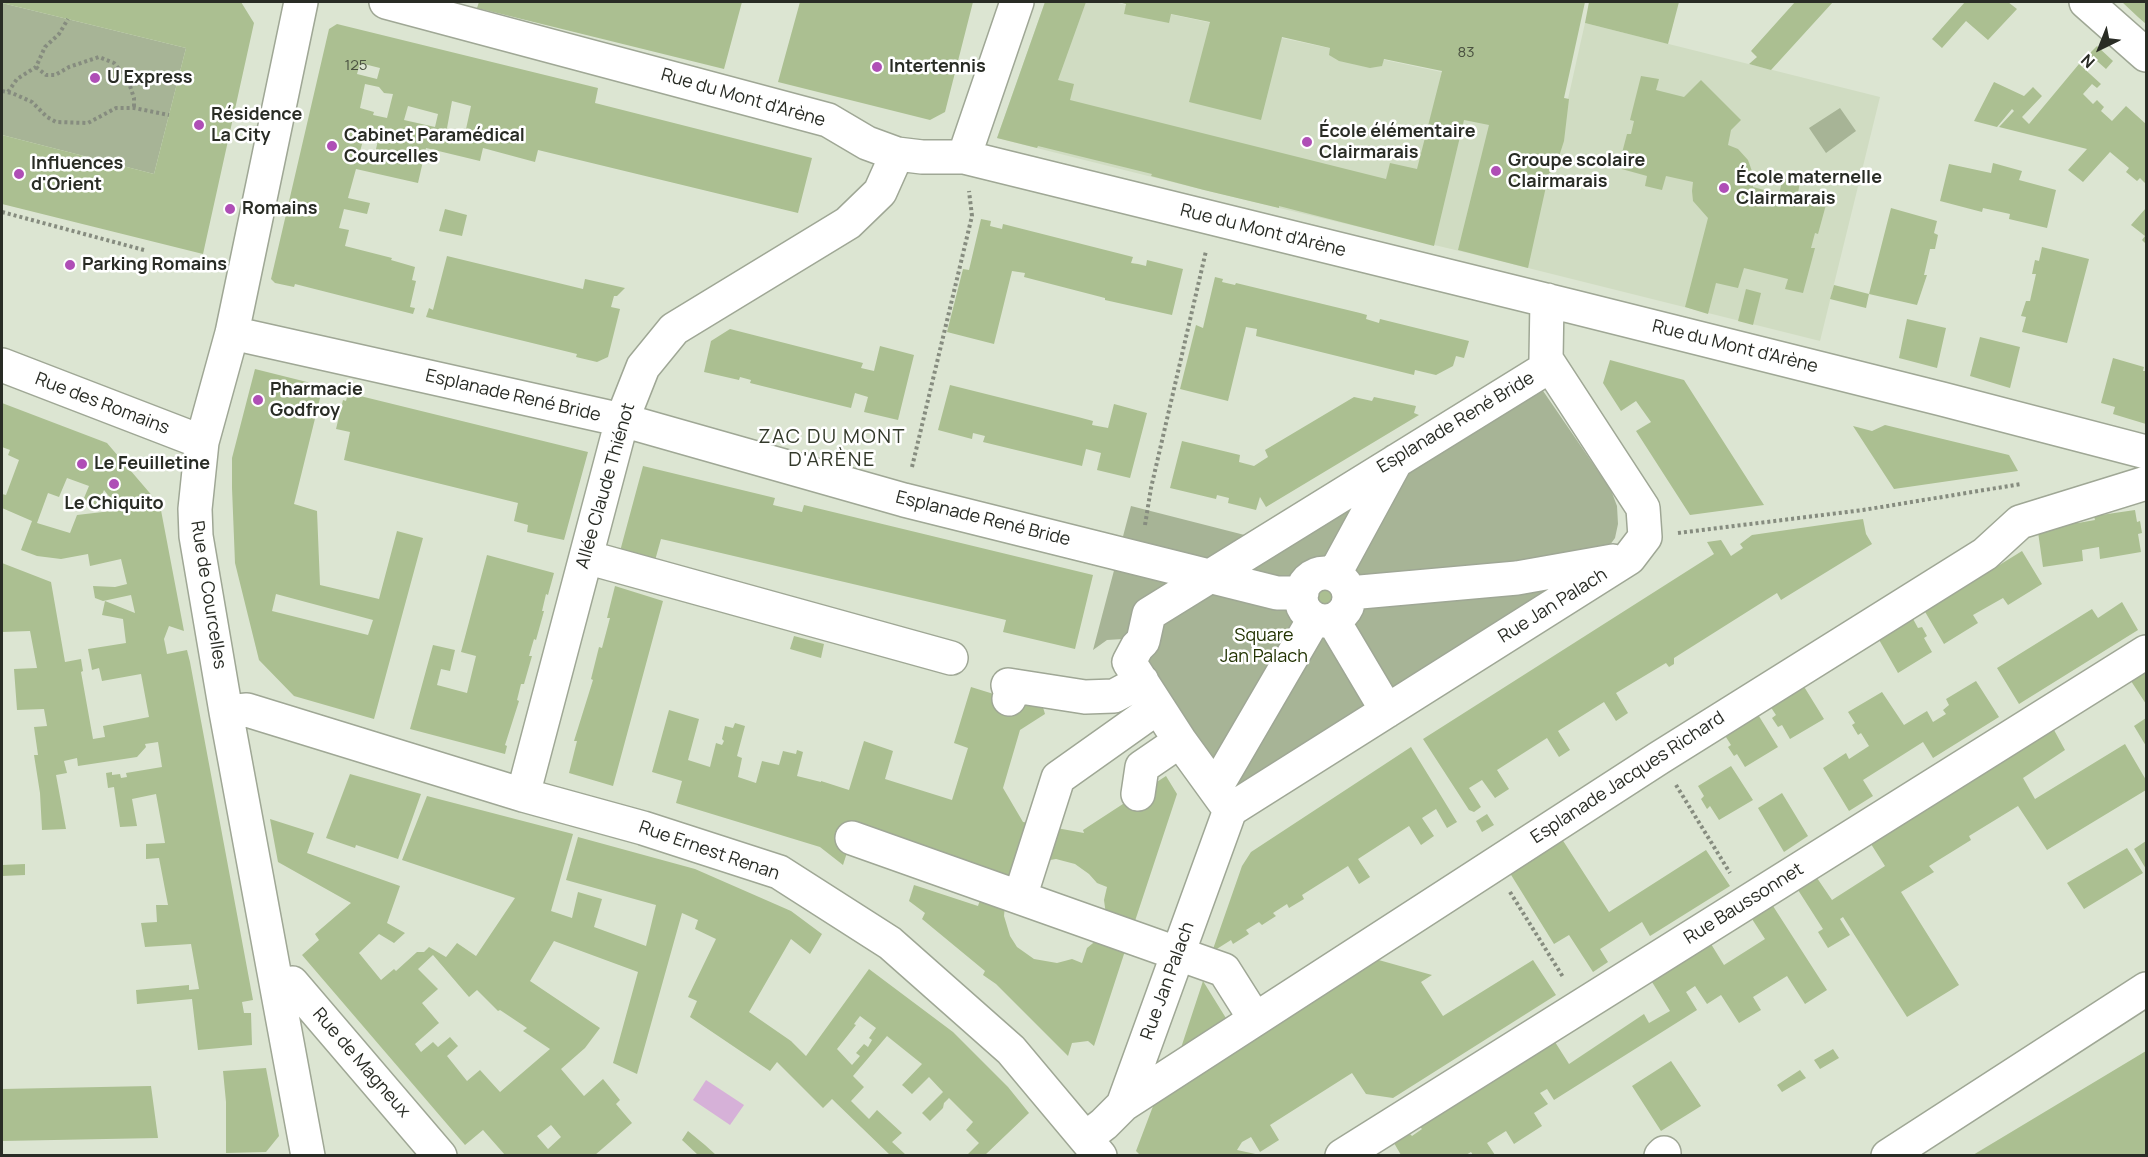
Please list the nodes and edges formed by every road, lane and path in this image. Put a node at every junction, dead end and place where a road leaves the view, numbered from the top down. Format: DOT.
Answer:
graph roads {
  1 [pos="301,2"];
  2 [pos="386,2"];
  3 [pos="1017,2"];
  4 [pos="2086,2"];
  5 [pos="68,19"];
  6 [pos="2146,55"];
  7 [pos="36,67"];
  8 [pos="2,91"];
  9 [pos="8,92"];
  10 [pos="134,108"];
  11 [pos="169,115"];
  12 [pos="897,154"];
  13 [pos="964,158"];
  14 [pos="2,212"];
  15 [pos="1213,218"];
  16 [pos="144,250"];
  17 [pos="1546,300"];
  18 [pos="232,333"];
  19 [pos="2,365"];
  20 [pos="1550,366"];
  21 [pos="622,420"];
  22 [pos="202,442"];
  23 [pos="2146,452"];
  24 [pos="1397,459"];
  25 [pos="2027,483"];
  26 [pos="2146,483"];
  27 [pos="904,500"];
  28 [pos="1637,547"];
  29 [pos="586,557"];
  30 [pos="1139,558"];
  31 [pos="1210,576"];
  32 [pos="1326,600"];
  33 [pos="2146,652"];
  34 [pos="951,658"];
  35 [pos="1134,679"];
  36 [pos="1009,699"];
  37 [pos="1387,711"];
  38 [pos="226,712"];
  39 [pos="1180,741"];
  40 [pos="1659,758"];
  41 [pos="1137,794"];
  42 [pos="523,795"];
  43 [pos="1223,799"];
  44 [pos="852,838"];
  45 [pos="1494,865"];
  46 [pos="1020,897"];
  47 [pos="1748,902"];
  48 [pos="1178,953"];
  49 [pos="277,986"];
  50 [pos="2146,989"];
  51 [pos="1581,1006"];
  52 [pos="1255,1019"];
  53 [pos="1123,1105"];
  54 [pos="1093,1147"];
  55 [pos="308,1155"];
  56 [pos="440,1155"];
  57 [pos="1342,1155"];
  58 [pos="1888,1155"];
  1 -- 18 [label="street, Rue de Courcelles"];
  2 -- 12 [label="street, Rue du Mont d'Arène"];
  3 -- 13 [label="street"];
  4 -- 6 [label="street"];
  5 -- 7 [label="path"];
  7 -- 9 [label="path"];
  7 -- 10 [label="path"];
  8 -- 9 [label="path"];
  9 -- 10 [label="path"];
  10 -- 11 [label="path"];
  12 -- 13 [label="street, Rue du Mont d'Arène"];
  12 -- 21 [label="street, Allée Claude Thiénot"];
  13 -- 15 [label="street, Rue du Mont d'Arène"];
  13 -- 27 [label="path"];
  14 -- 16 [label="path"];
  15 -- 17 [label="street, Rue du Mont d'Arène"];
  15 -- 30 [label="path"];
  17 -- 20 [label="street"];
  17 -- 23 [label="street, Rue du Mont d'Arène"];
  18 -- 21 [label="street, Esplanade René Bride"];
  18 -- 22 [label="street, Rue de Courcelles"];
  19 -- 22 [label="street, Rue des Romains"];
  20 -- 24 [label="street, Esplanade René Bride"];
  20 -- 28 [label="street"];
  21 -- 27 [label="street, Esplanade René Bride"];
  21 -- 29 [label="street, Allée Claude Thiénot"];
  22 -- 38 [label="street, Rue de Courcelles"];
  24 -- 31 [label="street, Esplanade René Bride"];
  24 -- 32 [label="street"];
  25 -- 28 [label="path"];
  26 -- 40 [label="street, Esplanade Jacques Richard"];
  27 -- 30 [label="street, Esplanade René Bride"];
  28 -- 32 [label="street, Esplanade René Bride"];
  28 -- 37 [label="street, Rue Jan Palach"];
  29 -- 34 [label="street"];
  29 -- 42 [label="street, Allée Claude Thiénot"];
  30 -- 31 [label="street, Esplanade René Bride"];
  31 -- 32 [label="street, Esplanade René Bride"];
  31 -- 35 [label="street, Esplanade René Bride"];
  32 -- 37 [label="street"];
  32 -- 43 [label="street"];
  33 -- 47 [label="street, Rue Baussonnet"];
  35 -- 36 [label="street"];
  35 -- 39 [label="street"];
  35 -- 46 [label="street"];
  37 -- 43 [label="street, Rue Jan Palach"];
  38 -- 42 [label="street, Rue Ernest Renan"];
  38 -- 49 [label="street, Rue de Courcelles"];
  39 -- 41 [label="street"];
  39 -- 43 [label="street"];
  40 -- 45 [label="street, Esplanade Jacques Richard"];
  40 -- 47 [label="path"];
  42 -- 54 [label="street, Rue Ernest Renan"];
  43 -- 48 [label="street, Rue Jan Palach"];
  44 -- 46 [label="street"];
  45 -- 51 [label="path"];
  45 -- 52 [label="street, Esplanade Jacques Richard"];
  46 -- 48 [label="street"];
  47 -- 51 [label="street, Rue Baussonnet"];
  48 -- 52 [label="street"];
  48 -- 53 [label="street, Rue Jan Palach"];
  49 -- 55 [label="street, Rue de Courcelles"];
  49 -- 56 [label="street, Rue de Magneux"];
  50 -- 58 [label="street"];
  51 -- 57 [label="street, Rue Baussonnet"];
  52 -- 53 [label="street, Esplanade Jacques Richard"];
  53 -- 54 [label="street, Rue Jan Palach"];
}
